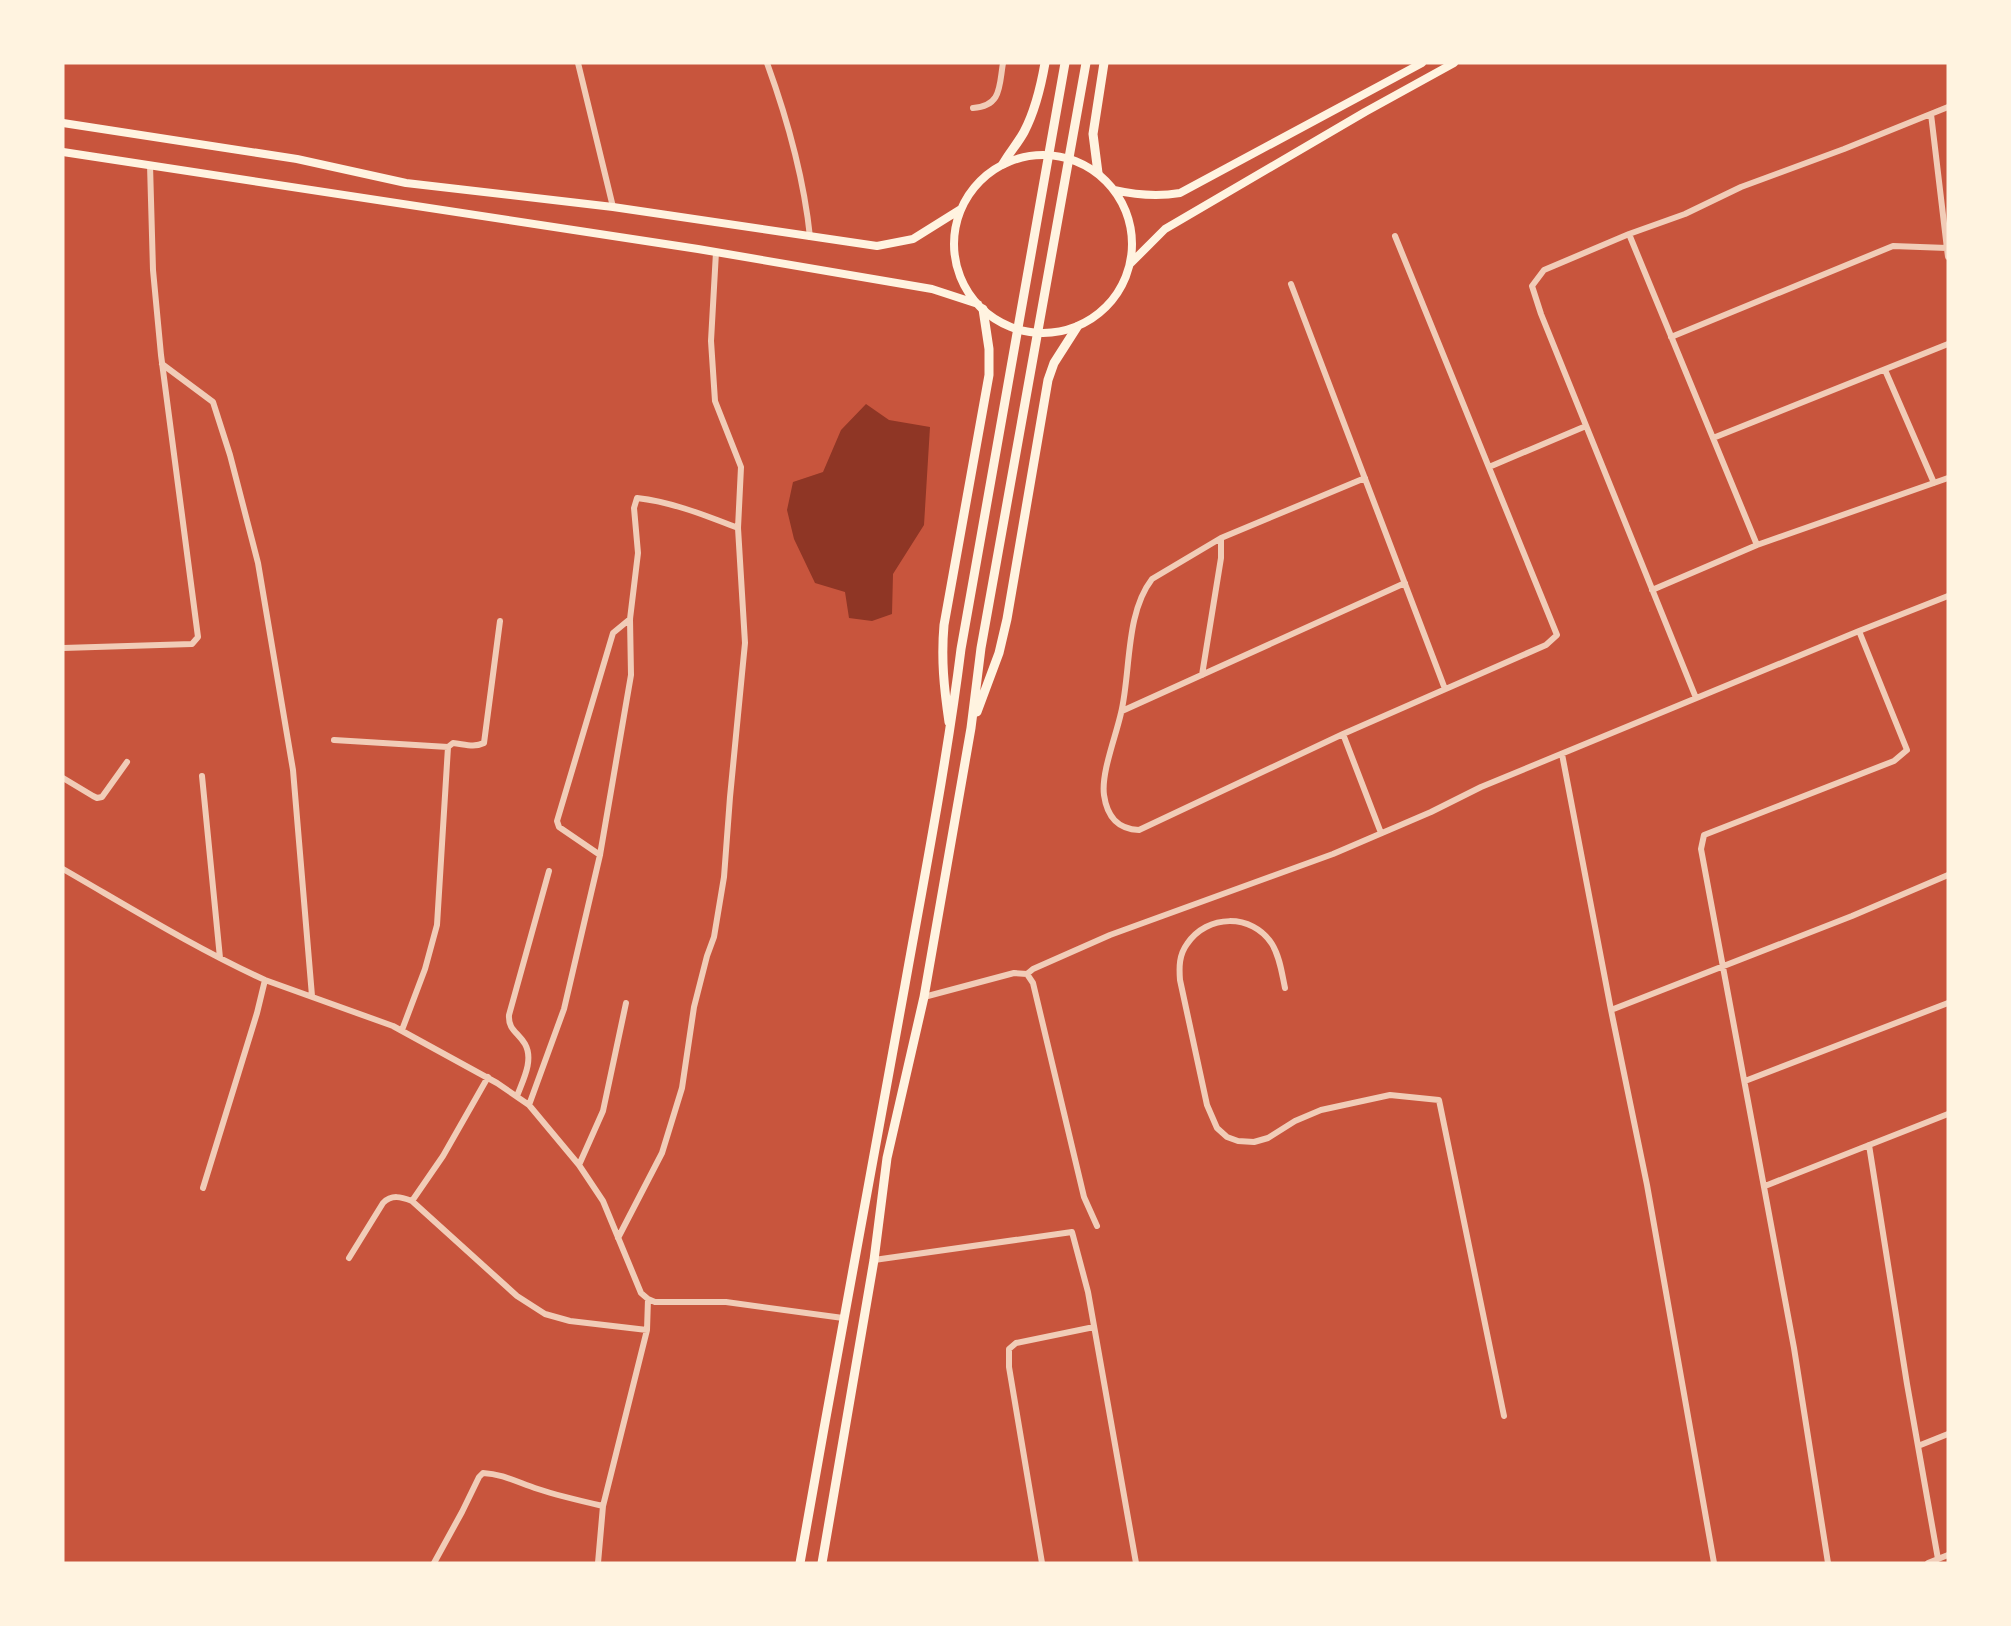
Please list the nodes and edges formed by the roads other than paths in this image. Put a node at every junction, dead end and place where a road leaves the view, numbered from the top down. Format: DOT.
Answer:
graph roads {
  1 [pos="578,63"];
  2 [pos="766,63"];
  3 [pos="1004,63"];
  4 [pos="1045,63"];
  5 [pos="1065,63"];
  6 [pos="1086,63"];
  7 [pos="1104,63"];
  8 [pos="1422,63"];
  9 [pos="1454,63"];
  10 [pos="1948,106"];
  11 [pos="973,108"];
  12 [pos="1930,114"];
  13 [pos="63,123"];
  14 [pos="63,152"];
  15 [pos="1003,164"];
  16 [pos="150,165"];
  17 [pos="1098,173"];
  18 [pos="1114,190"];
  19 [pos="613,207"];
  20 [pos="962,209"];
  21 [pos="1629,234"];
  22 [pos="1395,236"];
  23 [pos="810,237"];
  24 [pos="1947,248"];
  25 [pos="716,252"];
  26 [pos="1948,257"];
  27 [pos="1130,264"];
  28 [pos="1291,284"];
  29 [pos="980,307"];
  30 [pos="1077,327"];
  31 [pos="1671,337"];
  32 [pos="1948,344"];
  33 [pos="162,364"];
  34 [pos="1885,370"];
  35 [pos="1586,426"];
  36 [pos="1713,438"];
  37 [pos="1489,467"];
  38 [pos="1365,478"];
  39 [pos="1948,478"];
  40 [pos="1934,483"];
  41 [pos="738,528"];
  42 [pos="1221,538"];
  43 [pos="1757,545"];
  44 [pos="1405,583"];
  45 [pos="1652,590"];
  46 [pos="1948,596"];
  47 [pos="630,618"];
  48 [pos="500,621"];
  49 [pos="1859,631"];
  50 [pos="63,648"];
  51 [pos="1202,675"];
  52 [pos="1445,689"];
  53 [pos="1696,698"];
  54 [pos="1122,711"];
  55 [pos="970,728"];
  56 [pos="950,734"];
  57 [pos="1343,734"];
  58 [pos="334,740"];
  59 [pos="448,747"];
  60 [pos="1562,754"];
  61 [pos="127,762"];
  62 [pos="202,776"];
  63 [pos="63,778"];
  64 [pos="1381,833"];
  65 [pos="600,855"];
  66 [pos="63,869"];
  67 [pos="549,871"];
  68 [pos="1948,875"];
  69 [pos="220,958"];
  70 [pos="1722,966"];
  71 [pos="1027,975"];
  72 [pos="265,980"];
  73 [pos="1285,988"];
  74 [pos="312,996"];
  75 [pos="924,997"];
  76 [pos="626,1003"];
  77 [pos="1948,1003"];
  78 [pos="1611,1010"];
  79 [pos="402,1030"];
  80 [pos="488,1077"];
  81 [pos="1745,1081"];
  82 [pos="517,1096"];
  83 [pos="529,1105"];
  84 [pos="1948,1114"];
  85 [pos="1869,1145"];
  86 [pos="579,1165"];
  87 [pos="1765,1186"];
  88 [pos="203,1188"];
  89 [pos="412,1201"];
  90 [pos="1097,1226"];
  91 [pos="618,1238"];
  92 [pos="349,1258"];
  93 [pos="874,1260"];
  94 [pos="648,1299"];
  95 [pos="843,1318"];
  96 [pos="1094,1327"];
  97 [pos="647,1330"];
  98 [pos="1504,1416"];
  99 [pos="1948,1434"];
  100 [pos="1918,1446"];
  101 [pos="603,1506"];
  102 [pos="1948,1555"];
  103 [pos="1938,1559"];
  104 [pos="434,1563"];
  105 [pos="598,1563"];
  106 [pos="800,1563"];
  107 [pos="822,1563"];
  108 [pos="1042,1563"];
  109 [pos="1136,1563"];
  110 [pos="1714,1563"];
  111 [pos="1828,1563"];
  112 [pos="1928,1563"];
  1 -- 19 [label="street"];
  2 -- 23 [label="street"];
  3 -- 11 [label="street"];
  4 -- 15 [label="main road"];
  5 -- 56 [label="main road"];
  6 -- 55 [label="main road"];
  7 -- 17 [label="main road"];
  8 -- 18 [label="main road"];
  9 -- 27 [label="main road"];
  10 -- 12 [label="street"];
  12 -- 21 [label="street"];
  12 -- 24 [label="street"];
  13 -- 19 [label="main road"];
  14 -- 16 [label="main road"];
  15 -- 17 [label="main road"];
  15 -- 20 [label="main road"];
  16 -- 25 [label="main road"];
  16 -- 33 [label="street"];
  17 -- 18 [label="main road"];
  18 -- 27 [label="main road"];
  19 -- 23 [label="main road"];
  20 -- 23 [label="main road"];
  20 -- 29 [label="main road"];
  21 -- 31 [label="street"];
  21 -- 35 [label="street"];
  22 -- 37 [label="street"];
  24 -- 26 [label="street"];
  24 -- 31 [label="street"];
  25 -- 29 [label="main road"];
  25 -- 41 [label="street"];
  27 -- 30 [label="main road"];
  28 -- 38 [label="street"];
  29 -- 30 [label="main road"];
  29 -- 56 [label="main road"];
  30 -- 55 [label="main road"];
  31 -- 36 [label="street"];
  32 -- 34 [label="street"];
  33 -- 50 [label="street"];
  33 -- 74 [label="street"];
  34 -- 36 [label="street"];
  34 -- 40 [label="street"];
  35 -- 37 [label="street"];
  35 -- 45 [label="street"];
  36 -- 43 [label="street"];
  37 -- 52 [label="street"];
  38 -- 42 [label="street"];
  38 -- 44 [label="street"];
  39 -- 40 [label="street"];
  40 -- 43 [label="street"];
  41 -- 47 [label="street"];
  41 -- 91 [label="street"];
  42 -- 51 [label="street"];
  42 -- 54 [label="street"];
  43 -- 45 [label="street"];
  44 -- 51 [label="street"];
  44 -- 52 [label="street"];
  45 -- 53 [label="street"];
  46 -- 49 [label="street"];
  47 -- 65 [label="street"];
  47 -- 65 [label="street"];
  48 -- 59 [label="street"];
  49 -- 53 [label="street"];
  49 -- 70 [label="street"];
  51 -- 54 [label="street"];
  52 -- 57 [label="street"];
  53 -- 60 [label="street"];
  54 -- 57 [label="street"];
  55 -- 75 [label="main road"];
  56 -- 95 [label="main road"];
  57 -- 64 [label="street"];
  58 -- 59 [label="street"];
  59 -- 79 [label="street"];
  60 -- 64 [label="street"];
  60 -- 78 [label="street"];
  61 -- 63 [label="street"];
  62 -- 69 [label="street"];
  64 -- 71 [label="street"];
  65 -- 83 [label="street"];
  66 -- 69 [label="street"];
  67 -- 82 [label="street"];
  68 -- 70 [label="street"];
  69 -- 72 [label="street"];
  70 -- 78 [label="street"];
  70 -- 81 [label="street"];
  71 -- 75 [label="street"];
  71 -- 90 [label="street"];
  72 -- 74 [label="street"];
  72 -- 88 [label="street"];
  73 -- 98 [label="street"];
  74 -- 79 [label="street"];
  75 -- 93 [label="main road"];
  76 -- 86 [label="street"];
  77 -- 81 [label="street"];
  78 -- 110 [label="street"];
  79 -- 80 [label="street"];
  80 -- 82 [label="street"];
  80 -- 89 [label="street"];
  81 -- 87 [label="street"];
  82 -- 83 [label="street"];
  83 -- 86 [label="street"];
  84 -- 85 [label="street"];
  85 -- 87 [label="street"];
  85 -- 100 [label="street"];
  86 -- 91 [label="street"];
  87 -- 111 [label="street"];
  89 -- 92 [label="street"];
  89 -- 97 [label="street"];
  91 -- 94 [label="street"];
  93 -- 96 [label="street"];
  93 -- 107 [label="main road"];
  94 -- 95 [label="street"];
  94 -- 97 [label="street"];
  95 -- 106 [label="main road"];
  96 -- 108 [label="street"];
  96 -- 109 [label="street"];
  97 -- 101 [label="street"];
  99 -- 100 [label="street"];
  100 -- 103 [label="street"];
  101 -- 104 [label="street"];
  101 -- 105 [label="street"];
  102 -- 103 [label="street"];
  103 -- 112 [label="street"];
}
